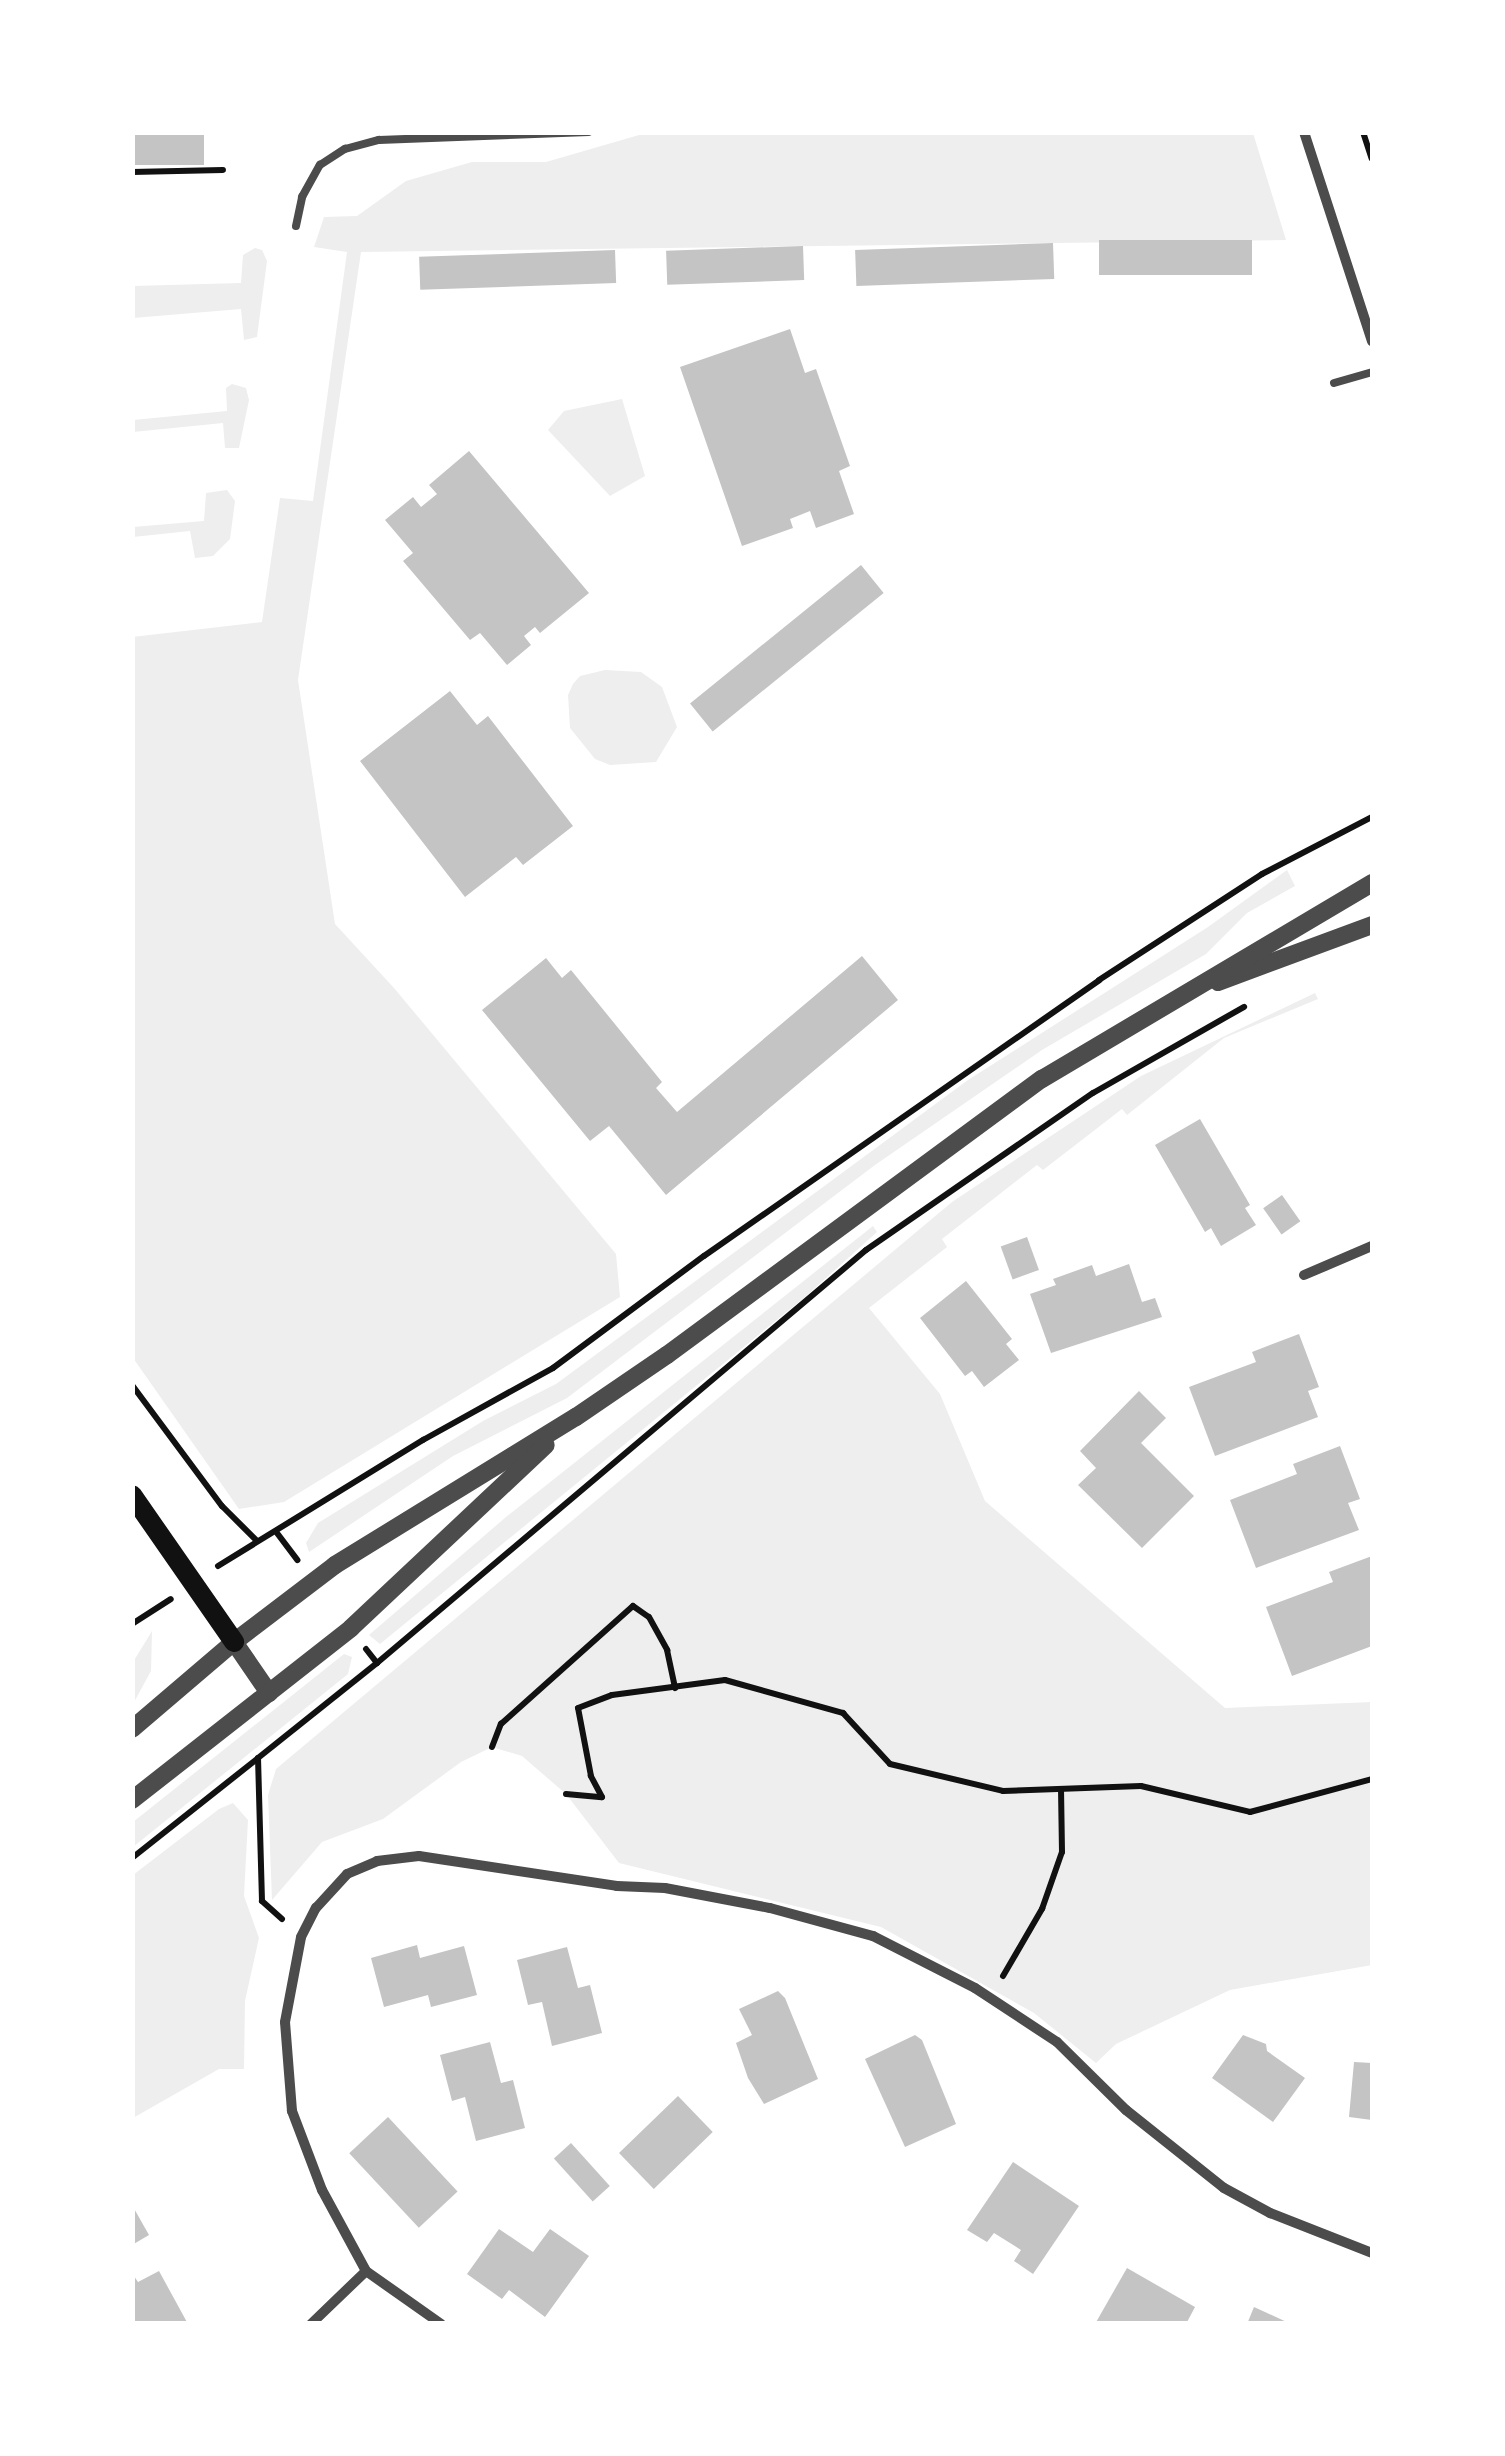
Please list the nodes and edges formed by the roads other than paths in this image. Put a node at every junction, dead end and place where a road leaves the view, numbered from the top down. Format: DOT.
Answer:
graph roads {
  1 [pos="589,132"];
  2 [pos="1304,132"];
  3 [pos="296,226"];
  4 [pos="1372,341"];
  5 [pos="1372,372"];
  6 [pos="1334,383"];
  7 [pos="1372,883"];
  8 [pos="1372,925"];
  9 [pos="1171,1000"];
  10 [pos="1372,1246"];
  11 [pos="1304,1275"];
  12 [pos="576,1417"];
  13 [pos="132,1495"];
  14 [pos="234,1642"];
  15 [pos="269,1693"];
  16 [pos="132,1729"];
  17 [pos="132,1800"];
  18 [pos="1372,2252"];
  19 [pos="366,2270"];
  20 [pos="311,2324"];
  21 [pos="440,2324"];
  1 -- 3 [label="lane"];
  2 -- 4 [label="street"];
  5 -- 6 [label="lane"];
  7 -- 9 [label="street"];
  8 -- 9 [label="street"];
  9 -- 12 [label="street"];
  10 -- 11 [label="street"];
  12 -- 14 [label="street"];
  12 -- 15 [label="street"];
  13 -- 14 [label="main road"];
  14 -- 15 [label="street"];
  14 -- 16 [label="street"];
  15 -- 17 [label="street"];
  18 -- 19 [label="street"];
  19 -- 20 [label="street"];
  19 -- 21 [label="street"];
}
